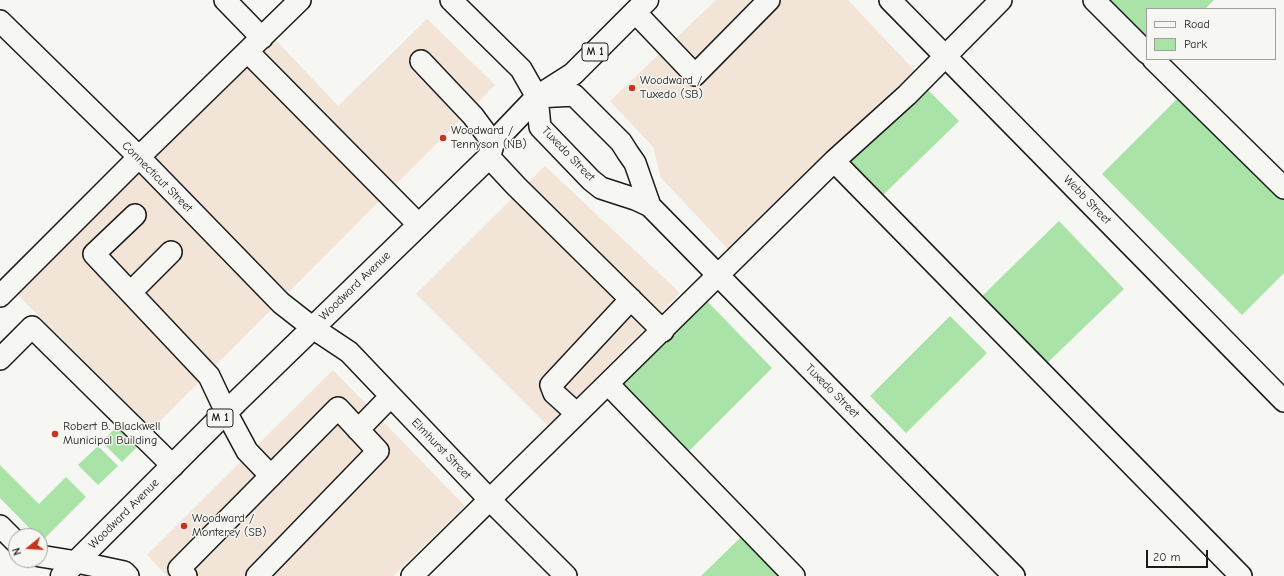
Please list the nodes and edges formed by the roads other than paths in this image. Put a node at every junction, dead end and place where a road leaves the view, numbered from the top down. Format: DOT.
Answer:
graph roads {
  1 [pos="225,0"];
  2 [pos="300,0"];
  3 [pos="451,0"];
  4 [pos="769,0"];
  5 [pos="890,0"];
  6 [pos="1002,0"];
  7 [pos="1094,0"];
  8 [pos="641,6"];
  9 [pos="0,21"];
  10 [pos="255,45"];
  11 [pos="1146,52"];
  12 [pos="946,56"];
  13 [pos="1154,60"];
  14 [pos="421,61"];
  15 [pos="537,97"];
  16 [pos="491,150"];
  17 [pos="139,157"];
  18 [pos="834,161"];
  19 [pos="1284,188"];
  20 [pos="650,206"];
  21 [pos="135,215"];
  22 [pos="419,225"];
  23 [pos="171,252"];
  24 [pos="719,276"];
  25 [pos="3,288"];
  26 [pos="131,292"];
  27 [pos="631,299"];
  28 [pos="311,329"];
  29 [pos="663,331"];
  30 [pos="0,359"];
  31 [pos="608,384"];
  32 [pos="391,396"];
  33 [pos="1284,401"];
  34 [pos="231,408"];
  35 [pos="577,414"];
  36 [pos="358,430"];
  37 [pos="173,466"];
  38 [pos="271,476"];
  39 [pos="489,499"];
  40 [pos="0,526"];
  41 [pos="8,534"];
  42 [pos="48,558"];
  43 [pos="75,563"];
  44 [pos="128,576"];
  45 [pos="186,576"];
  46 [pos="257,576"];
  47 [pos="412,576"];
  48 [pos="566,576"];
  49 [pos="794,576"];
  50 [pos="1014,576"];
  51 [pos="1241,576"];
  1 -- 10 [label="street"];
  2 -- 10 [label="street"];
  3 -- 15 [label="street"];
  4 -- 8 [label="street"];
  5 -- 12 [label="street, Webb Street"];
  6 -- 12 [label="street"];
  7 -- 11 [label="street"];
  8 -- 15 [label="main road, Woodward Avenue / M 1"];
  9 -- 17 [label="street, Connecticut Street"];
  10 -- 17 [label="street"];
  10 -- 22 [label="street"];
  12 -- 18 [label="street"];
  12 -- 33 [label="street, Webb Street"];
  13 -- 19 [label="street"];
  14 -- 16 [label="street"];
  15 -- 16 [label="main road, Woodward Avenue / M 1"];
  15 -- 20 [label="street, Tuxedo Street"];
  15 -- 20 [label="street, Tuxedo Street"];
  16 -- 22 [label="main road, Woodward Avenue / M 1"];
  16 -- 27 [label="street"];
  17 -- 25 [label="street"];
  17 -- 28 [label="street, Connecticut Street"];
  18 -- 24 [label="street"];
  18 -- 51 [label="street"];
  20 -- 24 [label="street, Tuxedo Street"];
  21 -- 26 [label="street"];
  22 -- 28 [label="main road, Woodward Avenue / M 1"];
  23 -- 26 [label="street"];
  24 -- 29 [label="street"];
  24 -- 50 [label="street, Tuxedo Street"];
  26 -- 34 [label="street"];
  27 -- 29 [label="street"];
  27 -- 35 [label="street"];
  28 -- 32 [label="street, Elmhurst Street"];
  28 -- 34 [label="main road, Woodward Avenue / M 1"];
  29 -- 31 [label="street"];
  30 -- 37 [label="street"];
  31 -- 35 [label="street"];
  31 -- 49 [label="street"];
  32 -- 36 [label="street"];
  32 -- 39 [label="street, Elmhurst Street"];
  34 -- 37 [label="main road, Woodward Avenue / M 1"];
  34 -- 38 [label="street"];
  35 -- 39 [label="street"];
  36 -- 38 [label="street"];
  36 -- 46 [label="street"];
  37 -- 43 [label="main road, Woodward Avenue / M 1"];
  38 -- 45 [label="street"];
  39 -- 47 [label="street"];
  39 -- 48 [label="street, Elmhurst Street"];
  40 -- 41 [label="street"];
  42 -- 43 [label="street"];
  43 -- 44 [label="street"];
}
